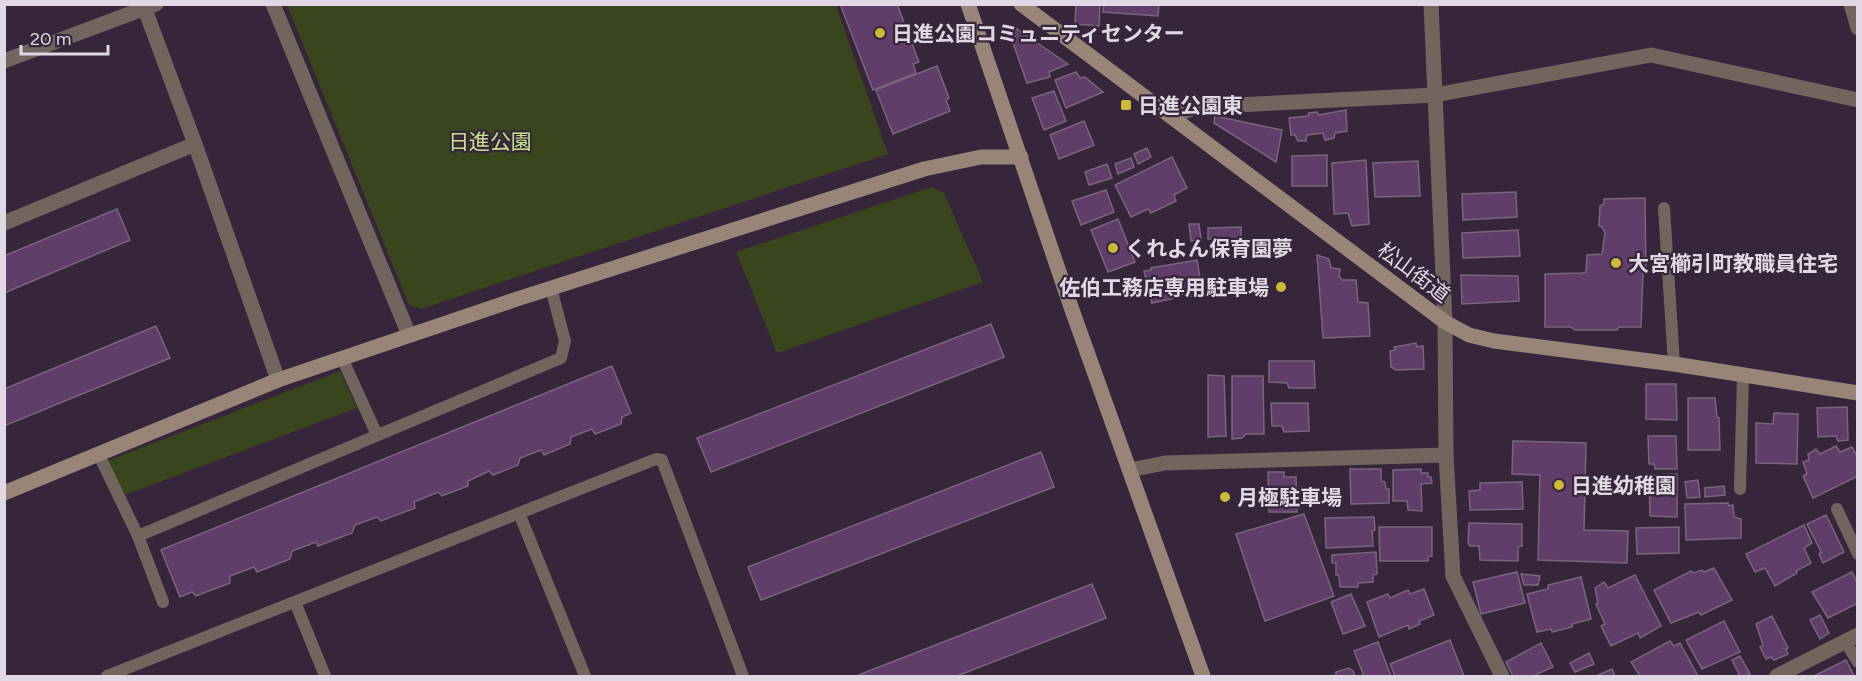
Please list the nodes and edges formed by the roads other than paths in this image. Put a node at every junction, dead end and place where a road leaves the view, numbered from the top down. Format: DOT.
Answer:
graph roads {
  1 [pos="273,4"];
  2 [pos="968,4"];
  3 [pos="1022,4"];
  4 [pos="1431,4"];
  5 [pos="1851,4"];
  6 [pos="148,6"];
  7 [pos="1857,28"];
  8 [pos="4,61"];
  9 [pos="1435,95"];
  10 [pos="1857,100"];
  11 [pos="1172,117"];
  12 [pos="195,144"];
  13 [pos="1021,157"];
  14 [pos="1664,208"];
  15 [pos="4,224"];
  16 [pos="551,288"];
  17 [pos="1445,322"];
  18 [pos="409,336"];
  19 [pos="342,358"];
  20 [pos="1674,364"];
  21 [pos="1743,375"];
  22 [pos="278,380"];
  23 [pos="1857,393"];
  24 [pos="377,435"];
  25 [pos="98,453"];
  26 [pos="1446,455"];
  27 [pos="1130,470"];
  28 [pos="1740,489"];
  29 [pos="4,493"];
  30 [pos="1837,509"];
  31 [pos="519,513"];
  32 [pos="138,536"];
  33 [pos="1857,554"];
  34 [pos="295,602"];
  35 [pos="163,603"];
  36 [pos="1851,638"];
  37 [pos="1857,662"];
  38 [pos="1787,674"];
  39 [pos="107,676"];
  40 [pos="325,676"];
  41 [pos="585,676"];
  42 [pos="742,676"];
  43 [pos="1203,676"];
  44 [pos="1502,676"];
  1 -- 18 [label="street"];
  2 -- 13 [label="street"];
  3 -- 11 [label="street, 松山街道"];
  4 -- 9 [label="street"];
  5 -- 7 [label="street"];
  6 -- 8 [label="street"];
  6 -- 12 [label="street"];
  9 -- 10 [label="street"];
  9 -- 11 [label="street"];
  9 -- 17 [label="street"];
  11 -- 17 [label="street, 松山街道"];
  12 -- 15 [label="street"];
  12 -- 22 [label="street"];
  13 -- 16 [label="street"];
  13 -- 27 [label="street"];
  14 -- 20 [label="lane"];
  16 -- 18 [label="street"];
  16 -- 24 [label="lane"];
  17 -- 20 [label="street, 松山街道"];
  17 -- 26 [label="street"];
  18 -- 19 [label="street"];
  19 -- 22 [label="street"];
  19 -- 24 [label="lane"];
  20 -- 21 [label="street, 松山街道"];
  21 -- 23 [label="street, 松山街道"];
  21 -- 28 [label="lane"];
  22 -- 25 [label="street"];
  24 -- 32 [label="lane"];
  25 -- 29 [label="street"];
  25 -- 32 [label="lane"];
  26 -- 27 [label="street"];
  26 -- 44 [label="street"];
  27 -- 43 [label="street"];
  30 -- 33 [label="lane"];
  31 -- 34 [label="lane"];
  31 -- 41 [label="lane"];
  31 -- 42 [label="lane"];
  32 -- 35 [label="lane"];
  34 -- 39 [label="lane"];
  34 -- 40 [label="lane"];
  36 -- 37 [label="lane"];
  36 -- 38 [label="street"];
}
